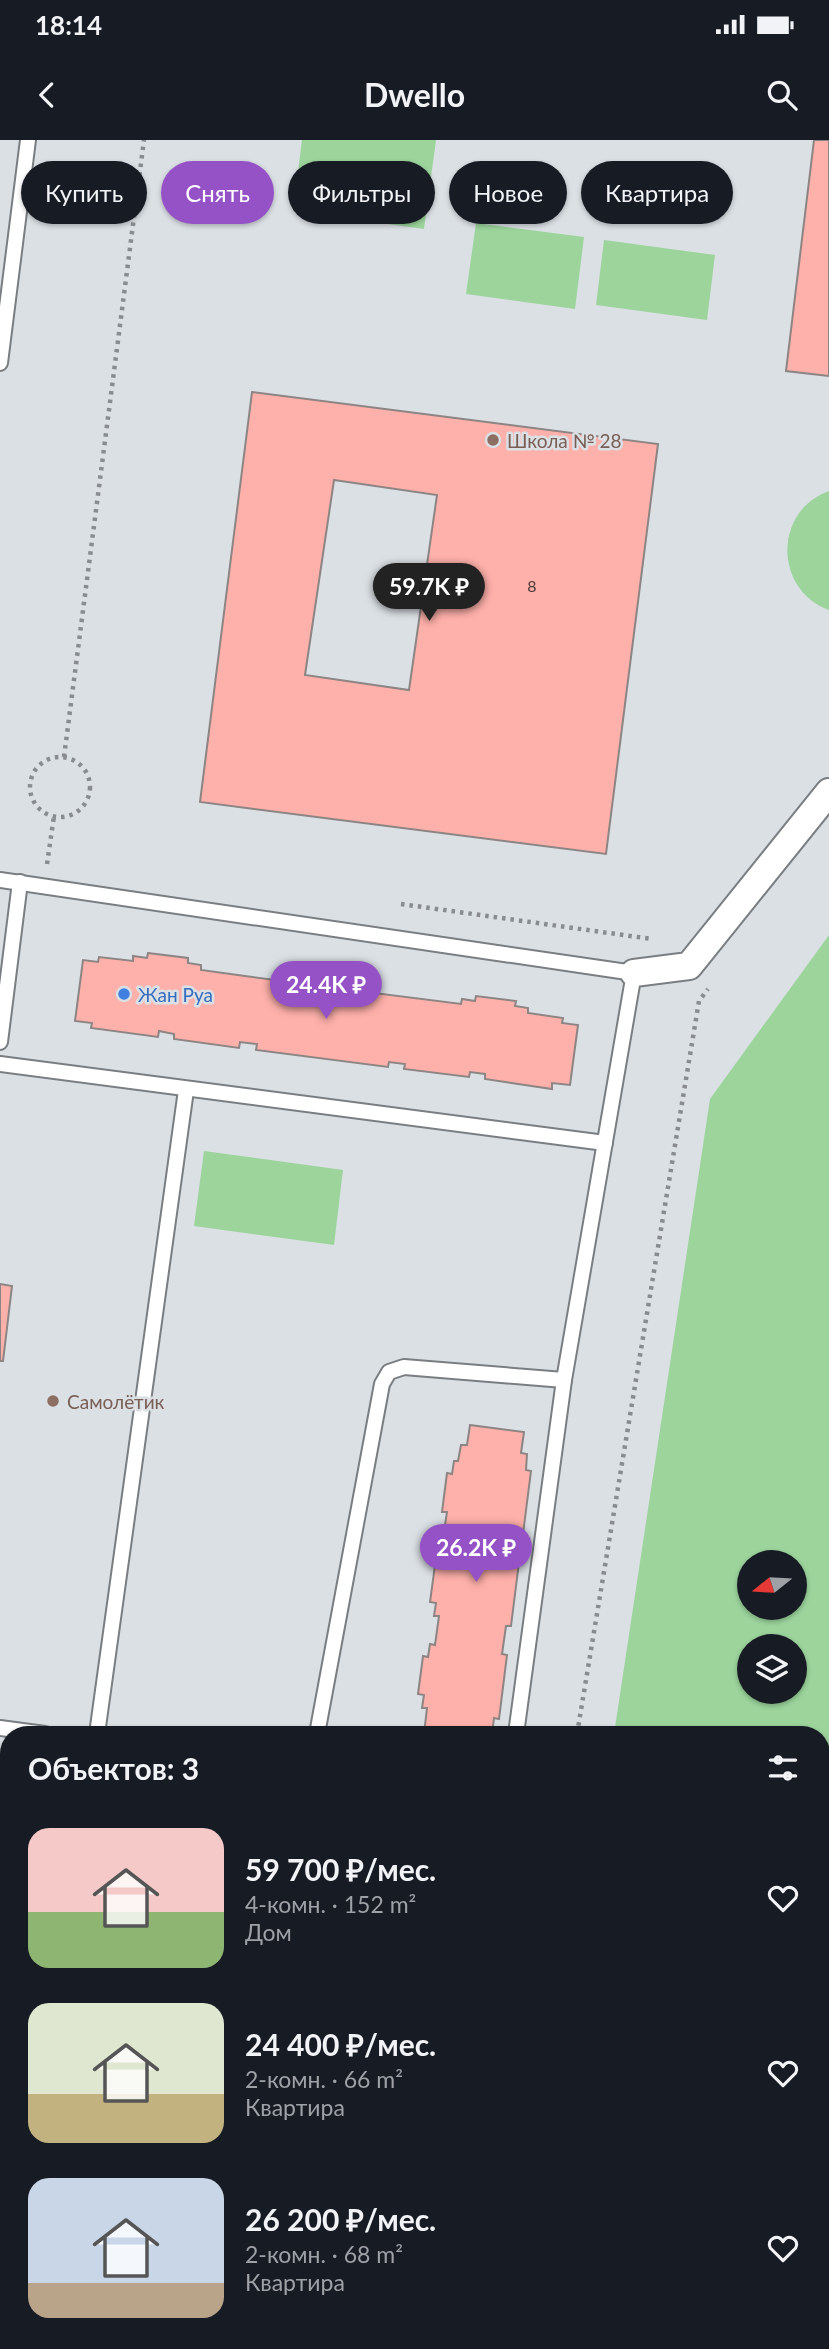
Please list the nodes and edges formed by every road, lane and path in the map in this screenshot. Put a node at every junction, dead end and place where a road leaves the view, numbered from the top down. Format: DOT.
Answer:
graph roads {
  1 [pos="28,140"];
  2 [pos="144,140"];
  3 [pos="6,257"];
  4 [pos="0,363"];
  5 [pos="64,757"];
  6 [pos="829,792"];
  7 [pos="54,816"];
  8 [pos="0,880"];
  9 [pos="20,882"];
  10 [pos="45,886"];
  11 [pos="401,904"];
  12 [pos="653,939"];
  13 [pos="634,973"];
  14 [pos="699,1001"];
  15 [pos="0,1042"];
  16 [pos="0,1065"];
  17 [pos="186,1090"];
  18 [pos="605,1143"];
  19 [pos="564,1380"];
  20 [pos="98,1726"];
  21 [pos="318,1726"];
  22 [pos="517,1726"];
  23 [pos="578,1726"];
  1 -- 3 [label="lane"];
  2 -- 5 [label="path"];
  3 -- 4 [label="lane"];
  5 -- 7 [label="path"];
  5 -- 7 [label="path"];
  6 -- 13 [label="street"];
  7 -- 10 [label="path"];
  8 -- 9 [label="lane"];
  9 -- 10 [label="lane"];
  9 -- 15 [label="lane"];
  10 -- 13 [label="lane"];
  11 -- 12 [label="path"];
  13 -- 18 [label="lane"];
  14 -- 23 [label="path"];
  16 -- 17 [label="lane"];
  17 -- 18 [label="lane"];
  17 -- 20 [label="lane"];
  18 -- 19 [label="lane"];
  19 -- 21 [label="lane"];
  19 -- 22 [label="lane"];
}
